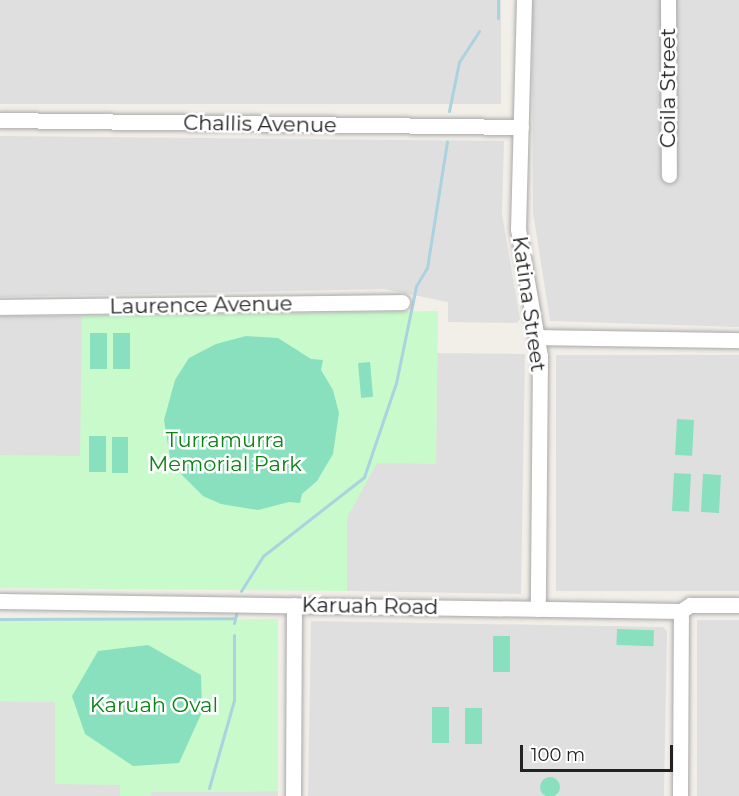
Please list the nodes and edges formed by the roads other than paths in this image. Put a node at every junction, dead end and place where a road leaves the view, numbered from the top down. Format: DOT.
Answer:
graph roads {
  1 [pos="524,0"];
  2 [pos="668,0"];
  3 [pos="0,120"];
  4 [pos="520,128"];
  5 [pos="669,175"];
  6 [pos="402,302"];
  7 [pos="0,308"];
  8 [pos="538,337"];
  9 [pos="739,340"];
  10 [pos="0,601"];
  11 [pos="294,605"];
  12 [pos="739,605"];
  13 [pos="538,609"];
  14 [pos="681,611"];
  15 [pos="293,796"];
  16 [pos="680,796"];
  1 -- 4 [label="street, Katina Street"];
  2 -- 5 [label="street, Coila Street"];
  3 -- 4 [label="street, Challis Avenue"];
  4 -- 8 [label="street, Katina Street"];
  6 -- 7 [label="street, Laurence Avenue"];
  8 -- 9 [label="street"];
  8 -- 13 [label="street, Katina Street"];
  10 -- 11 [label="street, Karuah Road"];
  11 -- 13 [label="street, Karuah Road"];
  11 -- 15 [label="street"];
  12 -- 14 [label="street, Karuah Road"];
  13 -- 14 [label="street, Karuah Road"];
  14 -- 16 [label="street"];
}
